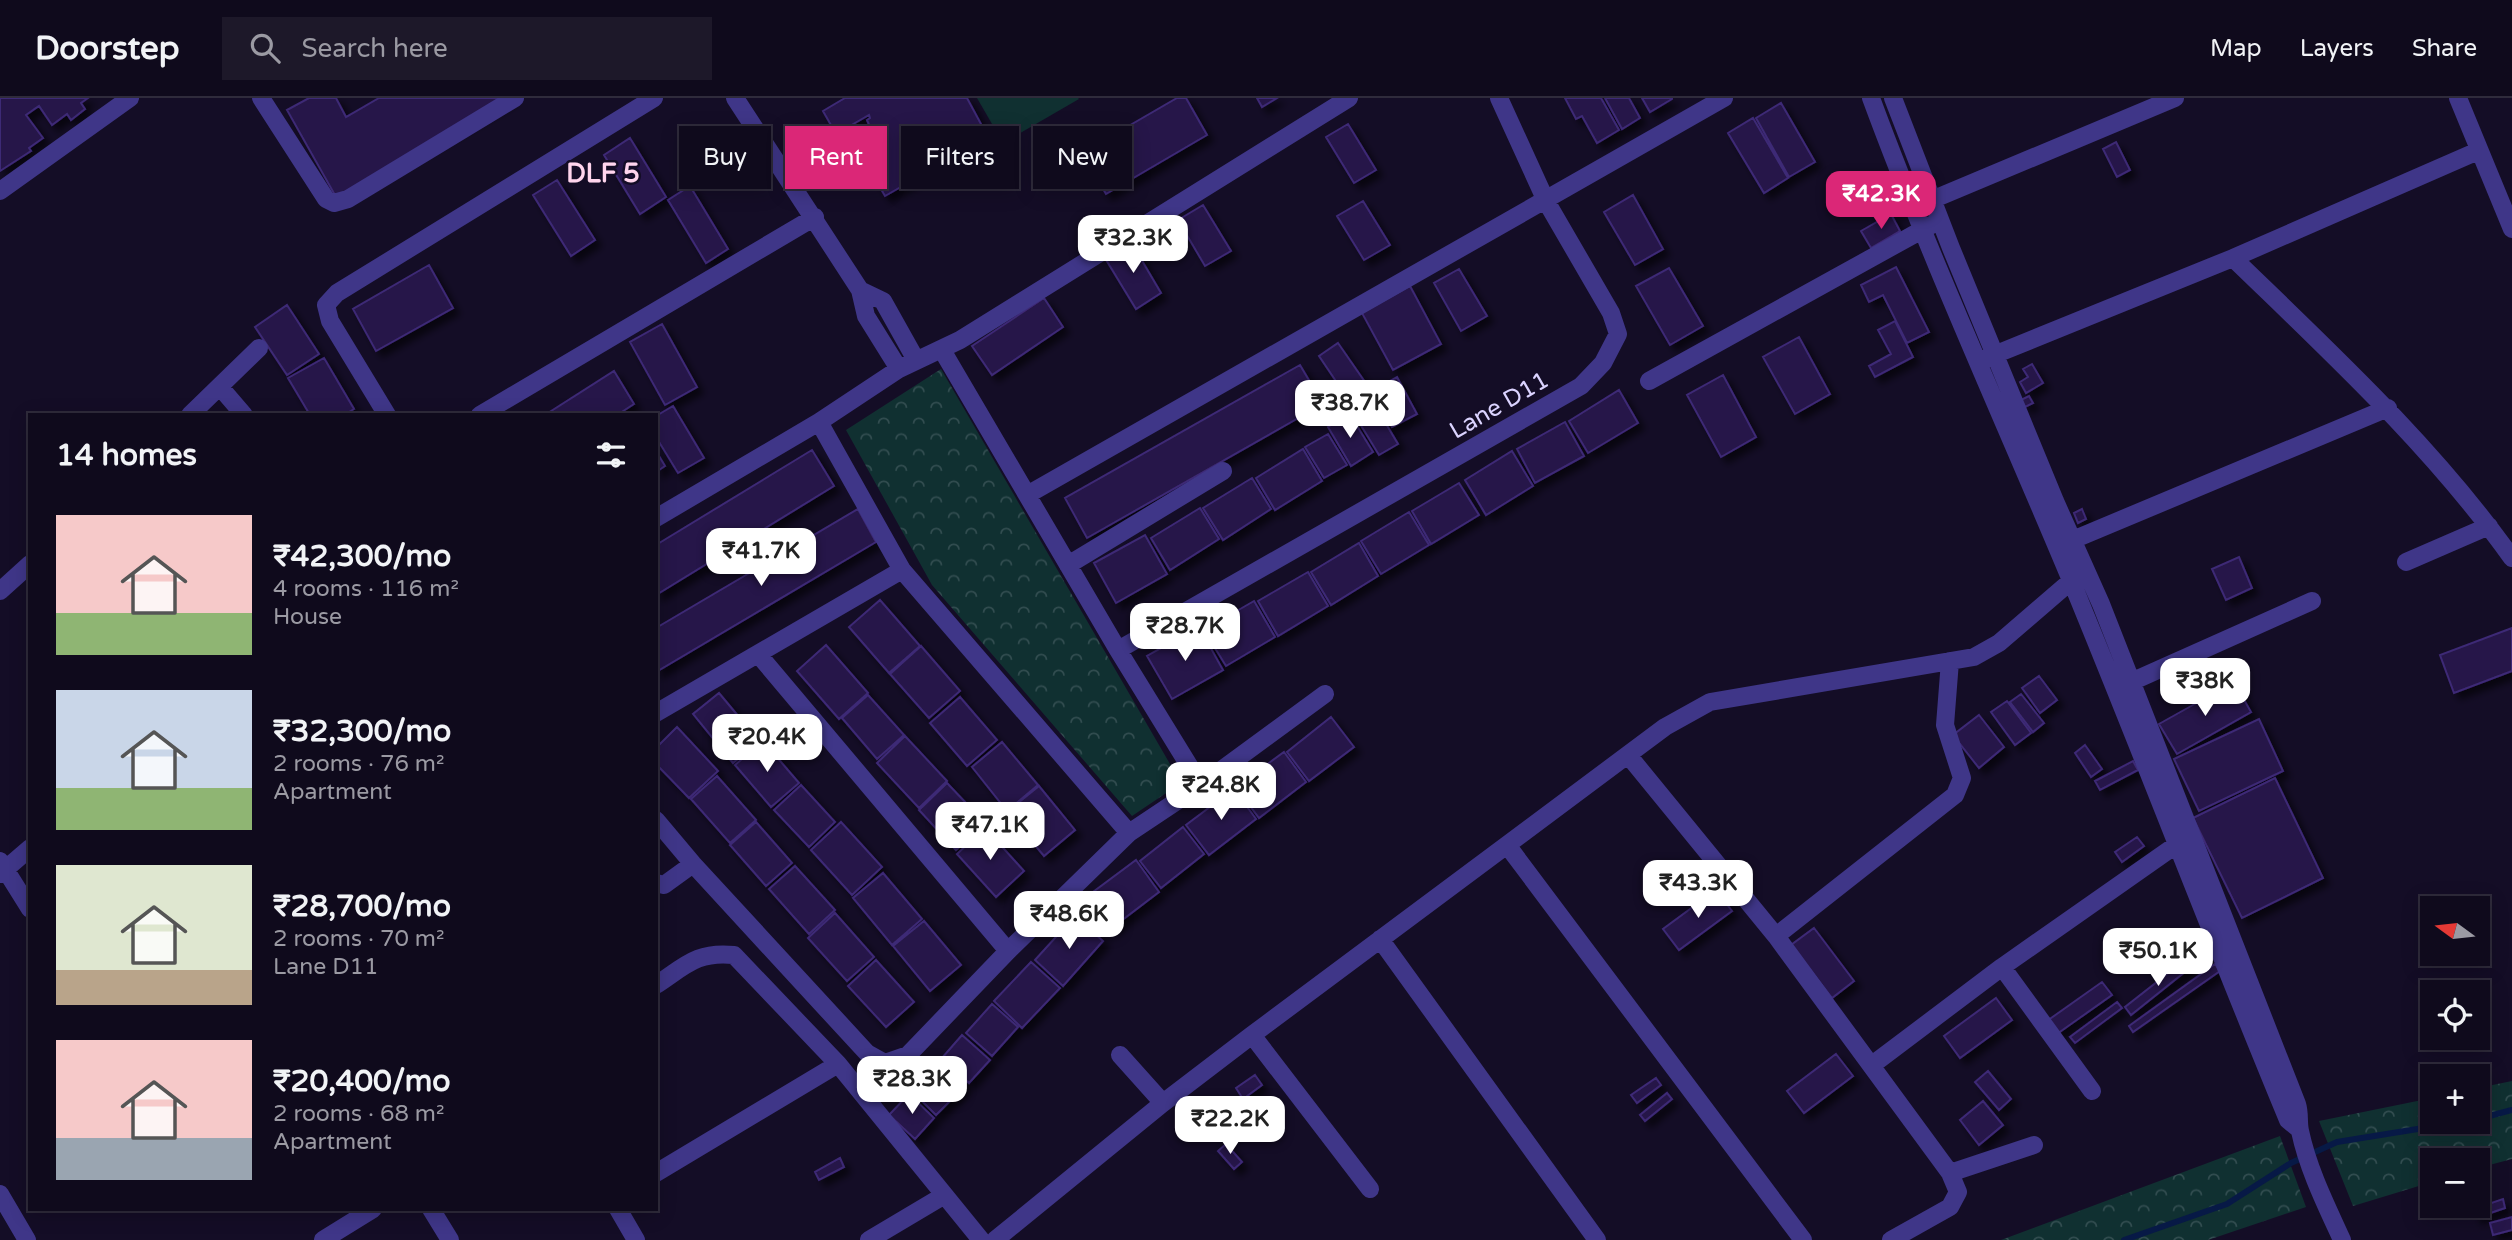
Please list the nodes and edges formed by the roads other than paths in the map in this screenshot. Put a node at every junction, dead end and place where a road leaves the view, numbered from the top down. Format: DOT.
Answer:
graph roads {
  1 [pos="130,98"];
  2 [pos="261,98"];
  3 [pos="514,98"];
  4 [pos="654,98"];
  5 [pos="735,98"];
  6 [pos="1349,98"];
  7 [pos="1499,98"];
  8 [pos="1724,98"];
  9 [pos="1871,98"];
  10 [pos="1894,98"];
  11 [pos="2175,98"];
  12 [pos="2458,98"];
  13 [pos="2478,151"];
  14 [pos="0,191"];
  15 [pos="1933,200"];
  16 [pos="1546,201"];
  17 [pos="1912,208"];
  18 [pos="815,217"];
  19 [pos="1940,219"];
  20 [pos="2512,229"];
  21 [pos="1921,230"];
  22 [pos="2232,258"];
  23 [pos="860,290"];
  24 [pos="259,348"];
  25 [pos="942,349"];
  26 [pos="1995,354"];
  27 [pos="916,360"];
  28 [pos="1977,362"];
  29 [pos="899,369"];
  30 [pos="1649,381"];
  31 [pos="220,387"];
  32 [pos="2388,408"];
  33 [pos="192,413"];
  34 [pos="242,413"];
  35 [pos="386,413"];
  36 [pos="483,413"];
  37 [pos="819,422"];
  38 [pos="1223,471"];
  39 [pos="1027,495"];
  40 [pos="658,517"];
  41 [pos="2489,526"];
  42 [pos="2064,543"];
  43 [pos="2512,558"];
  44 [pos="2406,562"];
  45 [pos="1068,565"];
  46 [pos="28,566"];
  47 [pos="902,570"];
  48 [pos="2071,582"];
  49 [pos="0,591"];
  50 [pos="2312,601"];
  51 [pos="1118,650"];
  52 [pos="758,654"];
  53 [pos="1950,661"];
  54 [pos="2124,685"];
  55 [pos="1325,694"];
  56 [pos="658,712"];
  57 [pos="1628,755"];
  58 [pos="1201,785"];
  59 [pos="658,822"];
  60 [pos="1129,833"];
  61 [pos="2184,839"];
  62 [pos="1507,845"];
  63 [pos="28,849"];
  64 [pos="693,864"];
  65 [pos="2,868"];
  66 [pos="658,884"];
  67 [pos="28,906"];
  68 [pos="1776,936"];
  69 [pos="1380,939"];
  70 [pos="1007,951"];
  71 [pos="2002,967"];
  72 [pos="658,984"];
  73 [pos="1252,1035"];
  74 [pos="1120,1055"];
  75 [pos="838,1064"];
  76 [pos="1872,1065"];
  77 [pos="2092,1091"];
  78 [pos="1163,1103"];
  79 [pos="2034,1144"];
  80 [pos="658,1172"];
  81 [pos="1950,1173"];
  82 [pos="1370,1189"];
  83 [pos="0,1194"];
  84 [pos="943,1196"];
  85 [pos="370,1211"];
  86 [pos="432,1211"];
  87 [pos="619,1211"];
  88 [pos="27,1240"];
  89 [pos="323,1240"];
  90 [pos="450,1240"];
  91 [pos="636,1240"];
  92 [pos="869,1240"];
  93 [pos="981,1240"];
  94 [pos="995,1240"];
  95 [pos="1597,1240"];
  96 [pos="1803,1240"];
  97 [pos="1891,1240"];
  98 [pos="2342,1240"];
  1 -- 14 [label="street"];
  2 -- 3 [label="street"];
  4 -- 35 [label="street"];
  5 -- 18 [label="street"];
  6 -- 25 [label="street"];
  7 -- 16 [label="street, Lane D11"];
  8 -- 16 [label="street"];
  9 -- 17 [label="street"];
  10 -- 15 [label="street"];
  11 -- 15 [label="street"];
  12 -- 13 [label="street"];
  13 -- 20 [label="street"];
  13 -- 22 [label="street"];
  15 -- 17 [label="street"];
  15 -- 19 [label="street"];
  16 -- 39 [label="street"];
  16 -- 51 [label="street, Lane D11"];
  17 -- 21 [label="street"];
  18 -- 23 [label="street"];
  18 -- 36 [label="street"];
  19 -- 21 [label="street"];
  19 -- 26 [label="street"];
  21 -- 28 [label="street"];
  21 -- 30 [label="street"];
  22 -- 26 [label="street"];
  22 -- 32 [label="street"];
  23 -- 27 [label="street"];
  23 -- 29 [label="street"];
  24 -- 31 [label="street"];
  25 -- 27 [label="street"];
  25 -- 39 [label="street"];
  26 -- 28 [label="street"];
  26 -- 42 [label="street"];
  27 -- 29 [label="street"];
  28 -- 42 [label="street"];
  29 -- 37 [label="street"];
  31 -- 33 [label="street"];
  31 -- 34 [label="street"];
  32 -- 41 [label="street"];
  32 -- 42 [label="street"];
  37 -- 40 [label="street"];
  37 -- 47 [label="street"];
  38 -- 45 [label="street"];
  39 -- 45 [label="street"];
  41 -- 43 [label="street"];
  41 -- 44 [label="street"];
  42 -- 48 [label="street"];
  42 -- 54 [label="street"];
  45 -- 51 [label="street"];
  46 -- 49 [label="street"];
  47 -- 52 [label="street"];
  47 -- 60 [label="street"];
  48 -- 53 [label="street"];
  48 -- 54 [label="street"];
  50 -- 54 [label="street"];
  51 -- 58 [label="street"];
  52 -- 56 [label="street"];
  52 -- 70 [label="street"];
  53 -- 57 [label="street"];
  53 -- 68 [label="street"];
  54 -- 61 [label="street"];
  55 -- 58 [label="street"];
  57 -- 62 [label="street"];
  57 -- 68 [label="street"];
  58 -- 60 [label="street"];
  59 -- 64 [label="street"];
  60 -- 70 [label="street"];
  61 -- 71 [label="street"];
  61 -- 98 [label="street"];
  62 -- 69 [label="street"];
  62 -- 96 [label="street"];
  63 -- 65 [label="street"];
  64 -- 66 [label="street"];
  64 -- 70 [label="street"];
  65 -- 67 [label="street"];
  68 -- 76 [label="street"];
  69 -- 73 [label="street"];
  69 -- 95 [label="street"];
  71 -- 76 [label="street"];
  71 -- 77 [label="street"];
  72 -- 75 [label="street"];
  73 -- 78 [label="street"];
  73 -- 82 [label="street"];
  74 -- 78 [label="street"];
  75 -- 80 [label="street"];
  75 -- 84 [label="street"];
  76 -- 81 [label="street"];
  78 -- 94 [label="street"];
  79 -- 81 [label="street"];
  81 -- 97 [label="street"];
  83 -- 88 [label="street"];
  84 -- 92 [label="street"];
  84 -- 93 [label="street"];
  85 -- 89 [label="street"];
  86 -- 90 [label="street"];
  87 -- 91 [label="street"];
}
